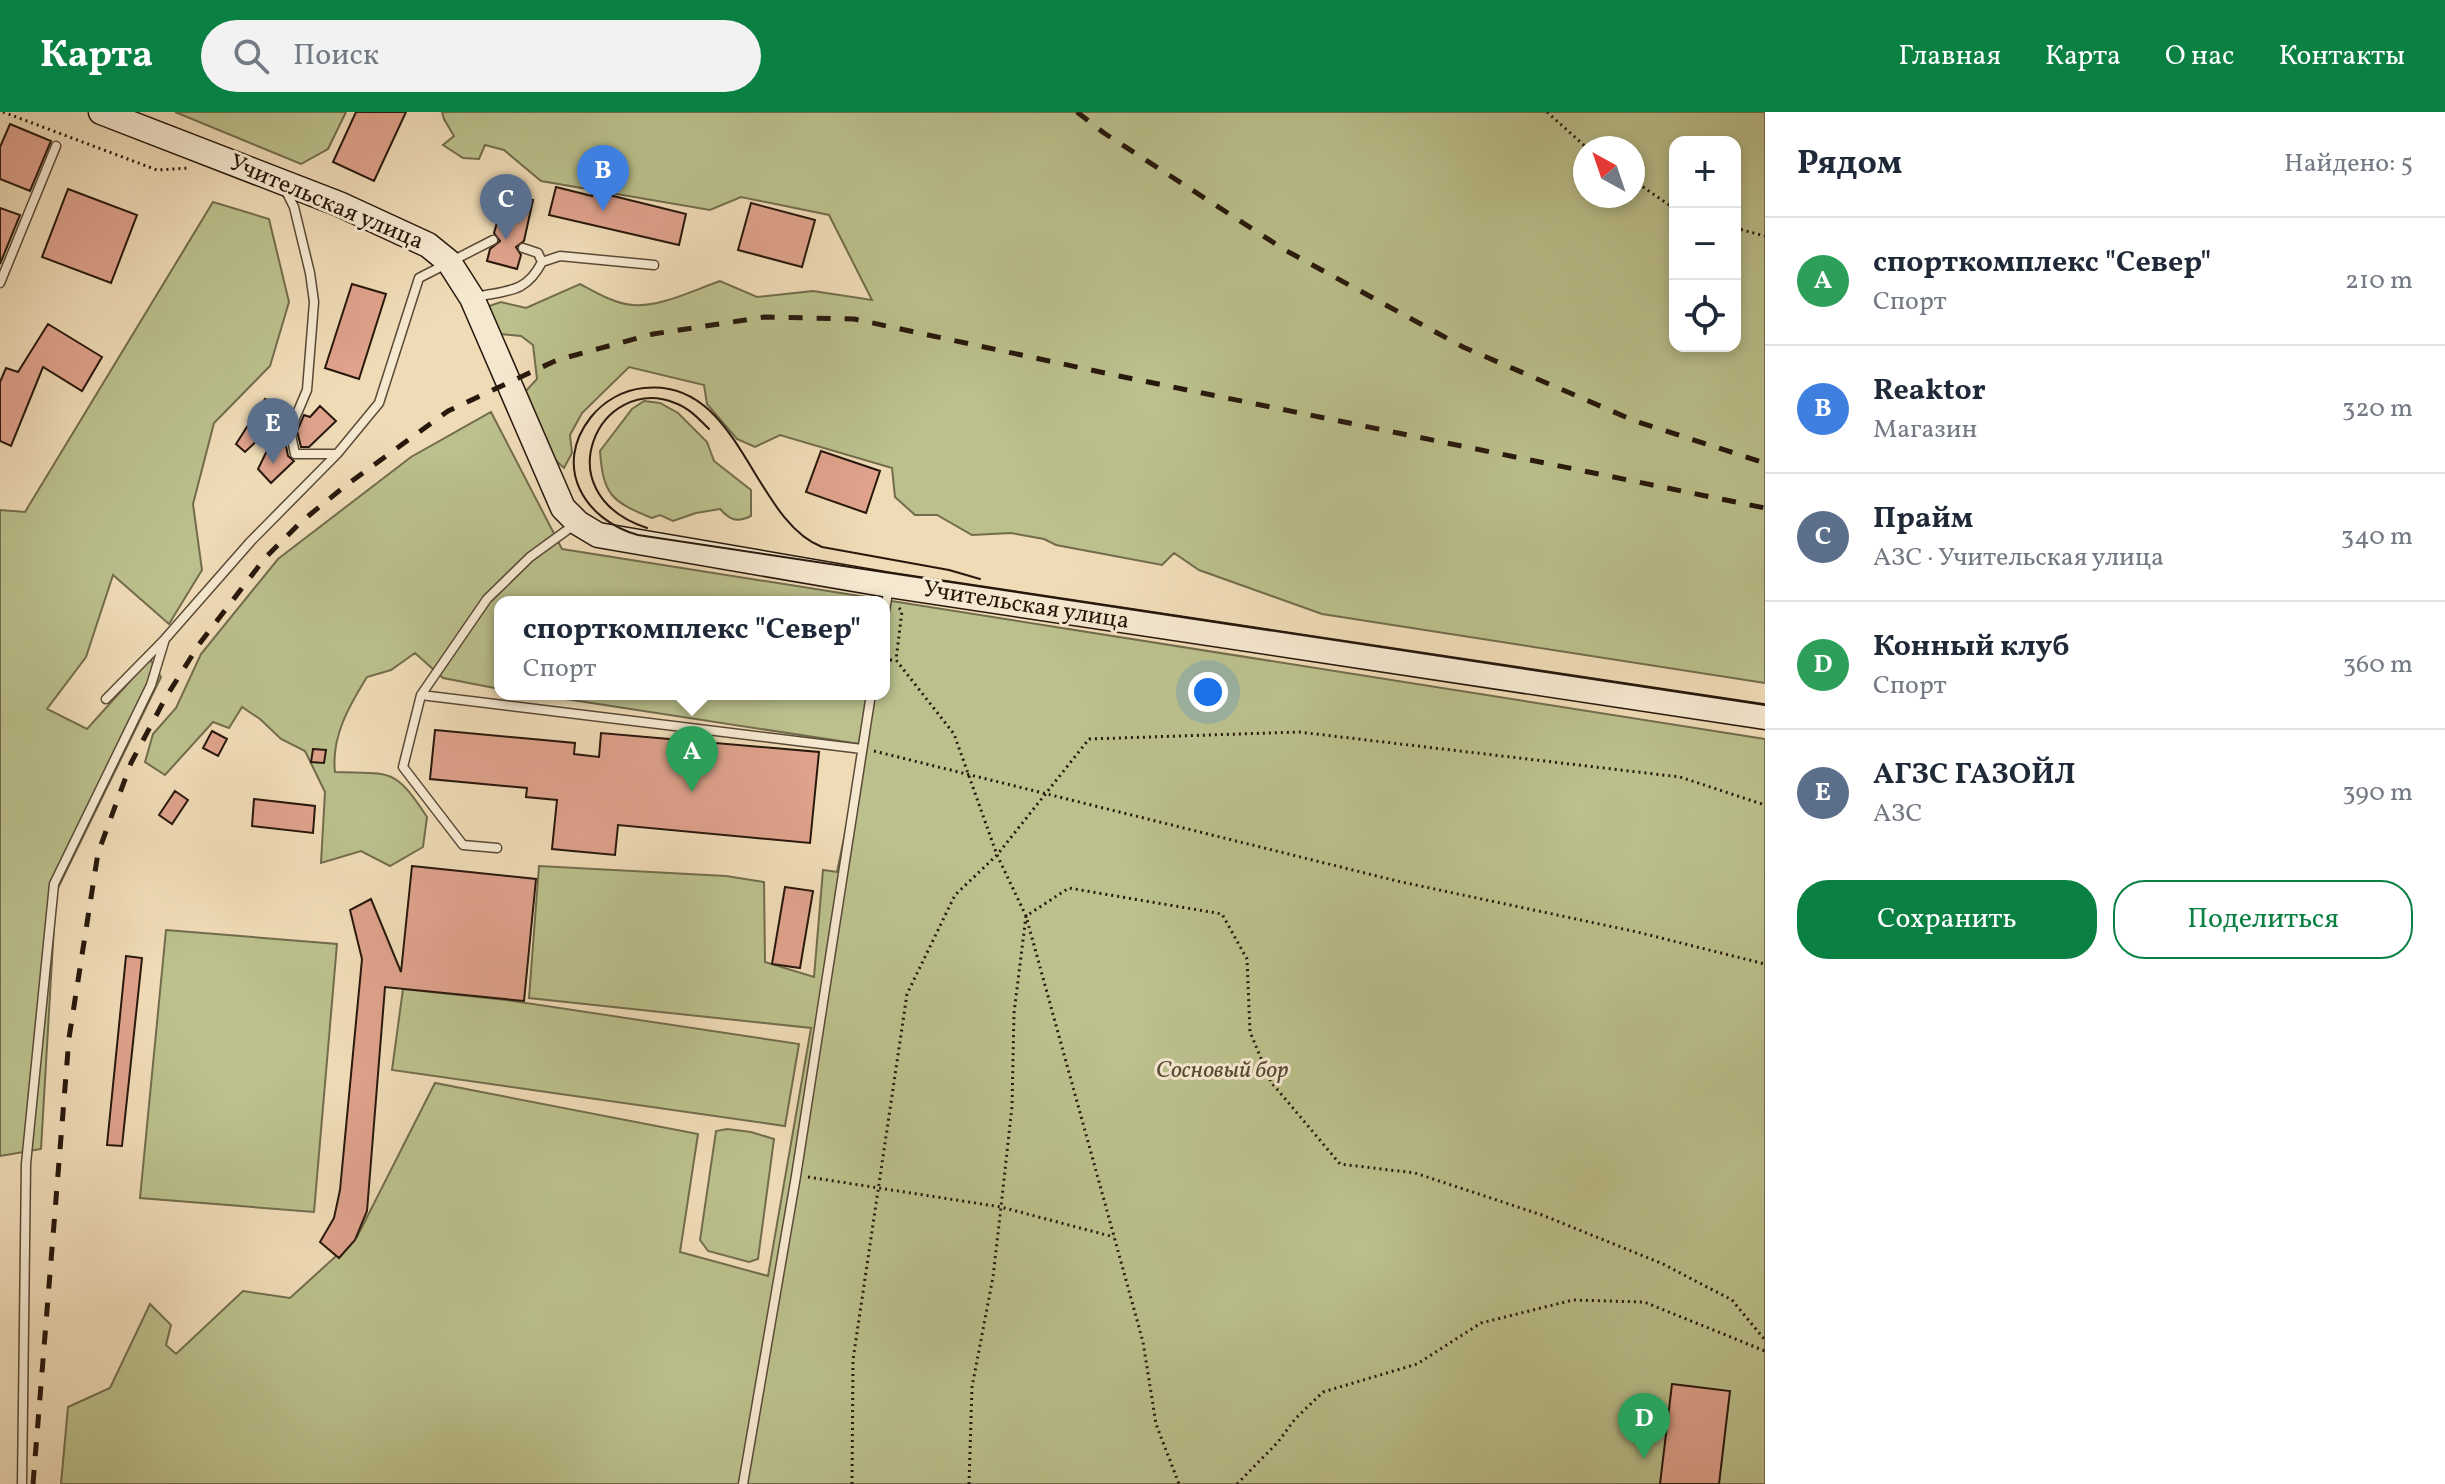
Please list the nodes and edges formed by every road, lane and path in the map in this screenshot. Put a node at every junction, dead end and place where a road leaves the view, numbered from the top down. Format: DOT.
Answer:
graph roads {
  1 [pos="101,112"];
  2 [pos="1547,112"];
  3 [pos="2,113"];
  4 [pos="1574,136"];
  5 [pos="56,146"];
  6 [pos="191,167"];
  7 [pos="282,181"];
  8 [pos="1645,188"];
  9 [pos="1674,208"];
  10 [pos="1741,230"];
  11 [pos="1765,236"];
  12 [pos="493,240"];
  13 [pos="523,248"];
  14 [pos="449,262"];
  15 [pos="542,262"];
  16 [pos="654,265"];
  17 [pos="0,283"];
  18 [pos="472,298"];
  19 [pos="337,454"];
  20 [pos="578,523"];
  21 [pos="888,591"];
  22 [pos="887,596"];
  23 [pos="165,639"];
  24 [pos="890,660"];
  25 [pos="896,660"];
  26 [pos="421,695"];
  27 [pos="106,699"];
  28 [pos="870,700"];
  29 [pos="1765,717"];
  30 [pos="862,749"];
  31 [pos="969,775"];
  32 [pos="1047,794"];
  33 [pos="1765,805"];
  34 [pos="497,848"];
  35 [pos="997,855"];
  36 [pos="1026,916"];
  37 [pos="1765,964"];
  38 [pos="796,1176"];
  39 [pos="880,1188"];
  40 [pos="1001,1207"];
  41 [pos="1114,1237"];
  42 [pos="1765,1340"];
  43 [pos="1765,1351"];
  44 [pos="22,1484"];
  45 [pos="743,1484"];
  46 [pos="852,1484"];
  47 [pos="969,1484"];
  48 [pos="1179,1484"];
  49 [pos="1237,1484"];
  1 -- 7 [label="main road, Учительская улица"];
  2 -- 4 [label="path"];
  3 -- 6 [label="path"];
  5 -- 17 [label="lane"];
  7 -- 14 [label="main road, Учительская улица"];
  7 -- 19 [label="lane"];
  8 -- 9 [label="path"];
  10 -- 11 [label="path"];
  12 -- 14 [label="lane"];
  13 -- 15 [label="lane"];
  14 -- 18 [label="main road, Учительская улица"];
  14 -- 19 [label="lane"];
  15 -- 16 [label="lane"];
  15 -- 18 [label="lane"];
  18 -- 20 [label="main road, Учительская улица"];
  19 -- 23 [label="lane"];
  20 -- 21 [label="main road, Учительская улица"];
  20 -- 26 [label="lane"];
  21 -- 22 [label="lane"];
  21 -- 25 [label="path"];
  21 -- 29 [label="main road, Учительская улица"];
  23 -- 27 [label="lane"];
  23 -- 44 [label="lane"];
  24 -- 25 [label="path"];
  25 -- 31 [label="path"];
  26 -- 30 [label="lane"];
  26 -- 34 [label="lane"];
  28 -- 30 [label="lane"];
  30 -- 31 [label="path"];
  30 -- 38 [label="lane"];
  31 -- 32 [label="path"];
  31 -- 35 [label="path"];
  32 -- 33 [label="path"];
  32 -- 35 [label="path"];
  32 -- 37 [label="path"];
  35 -- 36 [label="path"];
  35 -- 39 [label="path"];
  36 -- 40 [label="path"];
  36 -- 41 [label="path"];
  36 -- 42 [label="path"];
  38 -- 39 [label="path"];
  38 -- 45 [label="lane"];
  39 -- 40 [label="path"];
  39 -- 46 [label="path"];
  40 -- 41 [label="path"];
  40 -- 47 [label="path"];
  41 -- 48 [label="path"];
  43 -- 49 [label="path"];
}
